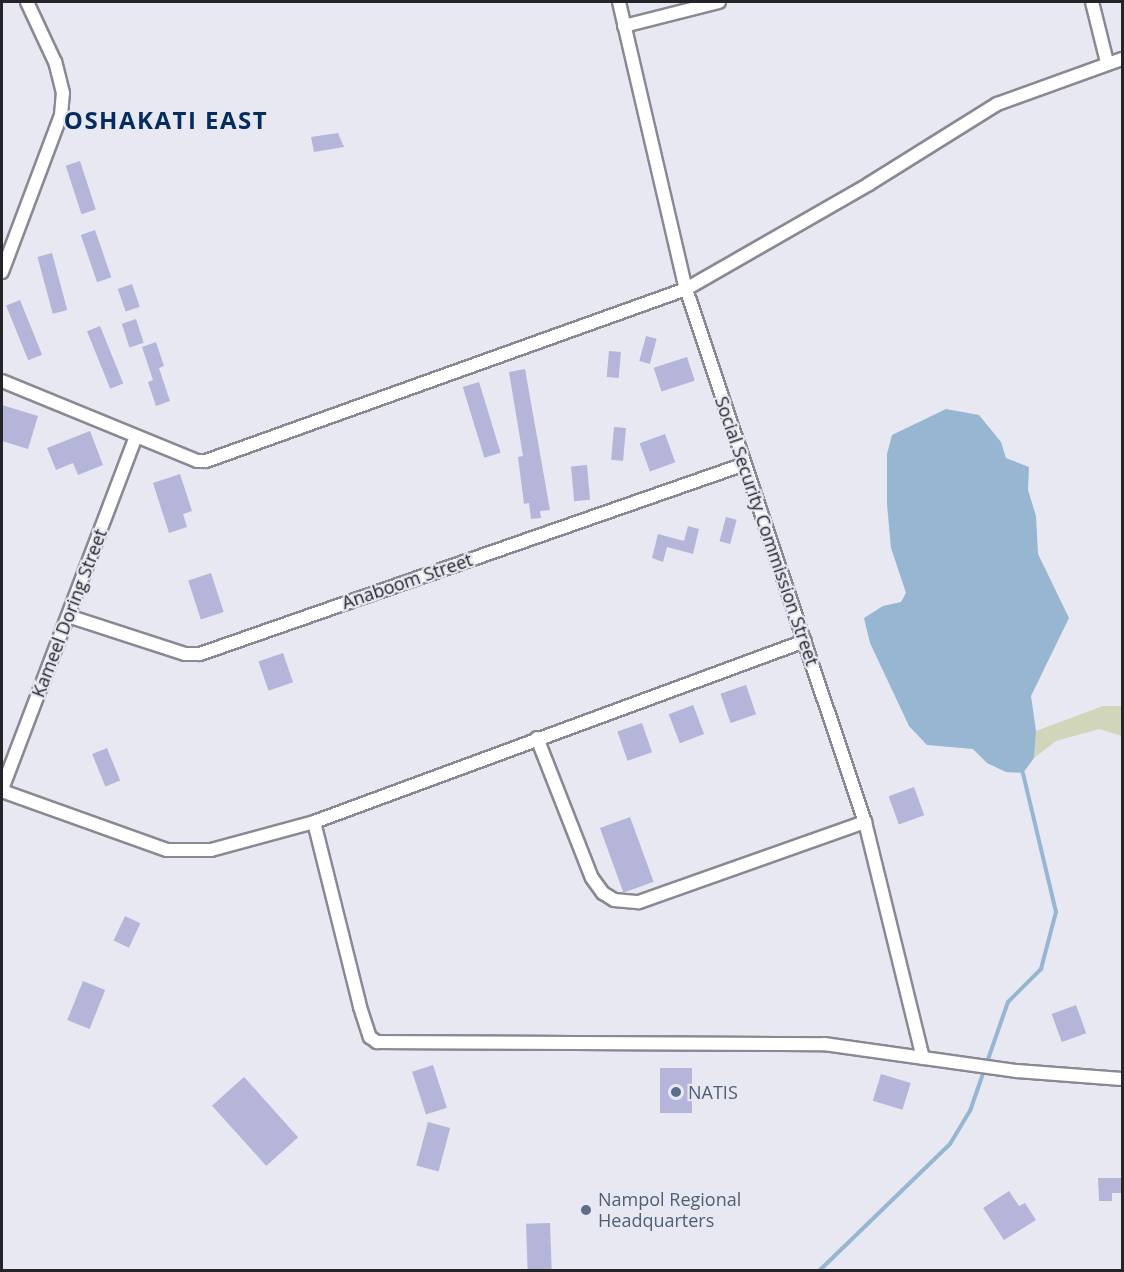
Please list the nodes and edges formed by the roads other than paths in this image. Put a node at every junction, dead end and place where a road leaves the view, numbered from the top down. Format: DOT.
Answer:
graph roads {
  1 [pos="27,2"];
  2 [pos="619,2"];
  3 [pos="719,2"];
  4 [pos="1092,2"];
  5 [pos="624,26"];
  6 [pos="1122,59"];
  7 [pos="1107,62"];
  8 [pos="2,272"];
  9 [pos="686,289"];
  10 [pos="2,381"];
  11 [pos="136,437"];
  12 [pos="745,464"];
  13 [pos="68,616"];
  14 [pos="805,641"];
  15 [pos="537,738"];
  16 [pos="2,790"];
  17 [pos="314,822"];
  18 [pos="866,822"];
  19 [pos="923,1058"];
  20 [pos="1122,1078"];
  1 -- 8 [label="street"];
  2 -- 5 [label="street, Social Security Commission Street"];
  3 -- 5 [label="street"];
  4 -- 7 [label="street"];
  5 -- 9 [label="street, Social Security Commission Street"];
  6 -- 7 [label="street"];
  7 -- 9 [label="street"];
  9 -- 11 [label="street"];
  9 -- 12 [label="street, Social Security Commission Street"];
  10 -- 11 [label="street"];
  11 -- 13 [label="street, Kameel Doring Street"];
  12 -- 13 [label="street, Anaboom Street"];
  12 -- 14 [label="street, Social Security Commission Street"];
  13 -- 16 [label="street, Kameel Doring Street"];
  14 -- 15 [label="street"];
  14 -- 18 [label="street, Social Security Commission Street"];
  15 -- 17 [label="street"];
  15 -- 18 [label="street"];
  16 -- 17 [label="street"];
  17 -- 19 [label="street"];
  18 -- 19 [label="street, Social Security Commission Street"];
  19 -- 20 [label="street"];
}
